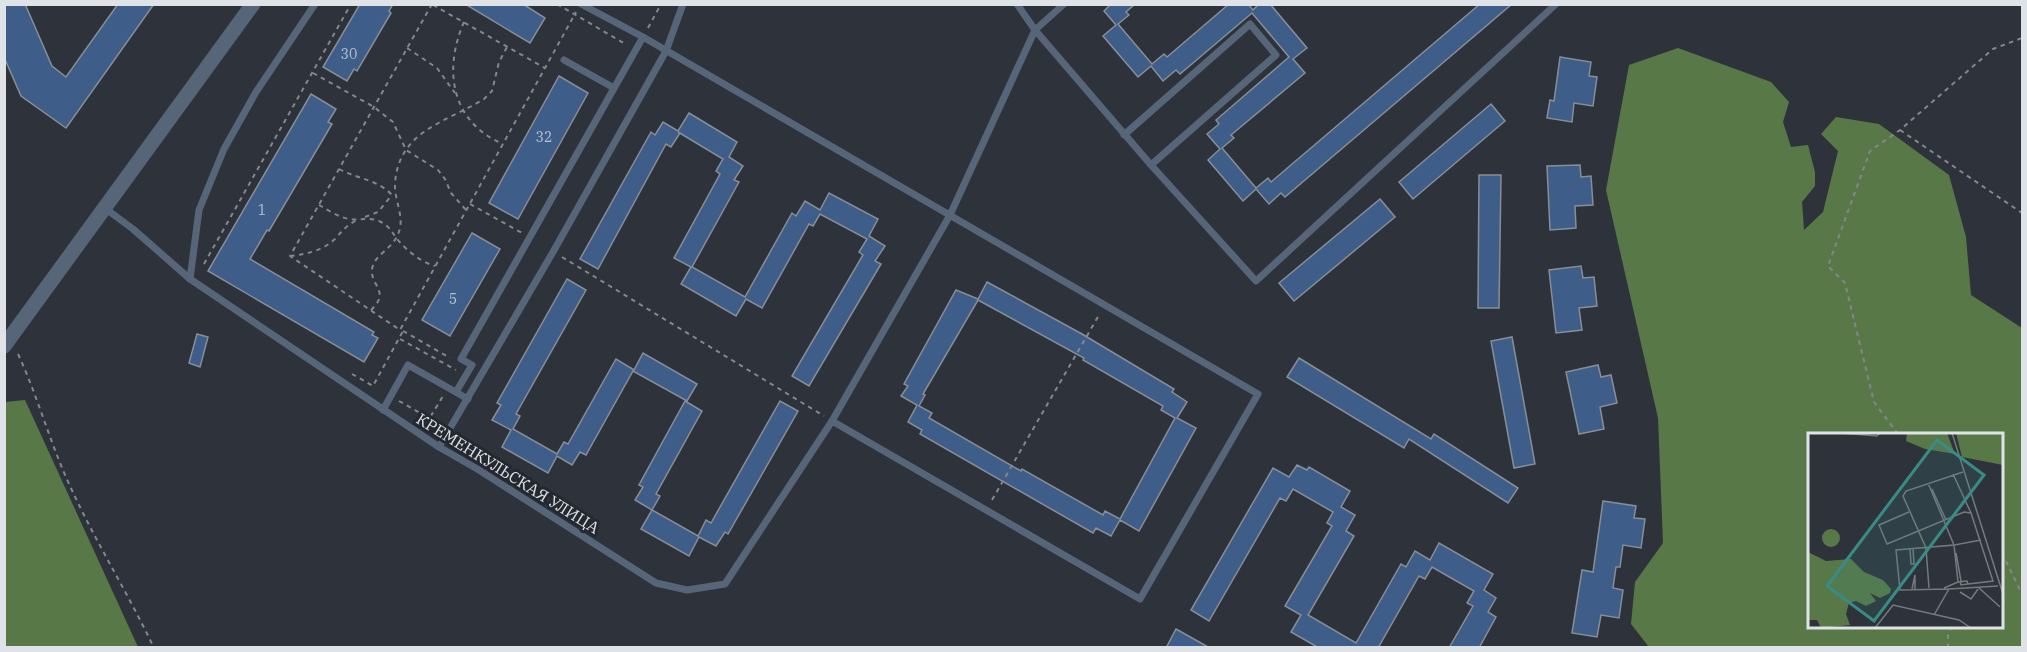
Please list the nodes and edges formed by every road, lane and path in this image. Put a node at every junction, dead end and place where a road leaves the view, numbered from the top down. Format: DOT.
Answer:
graph roads {
  1 [pos="253,4"];
  2 [pos="315,4"];
  3 [pos="351,4"];
  4 [pos="432,4"];
  5 [pos="557,4"];
  6 [pos="581,4"];
  7 [pos="661,4"];
  8 [pos="683,4"];
  9 [pos="1017,4"];
  10 [pos="1064,4"];
  11 [pos="1556,4"];
  12 [pos="575,15"];
  13 [pos="464,22"];
  14 [pos="1035,30"];
  15 [pos="643,38"];
  16 [pos="2022,38"];
  17 [pos="507,47"];
  18 [pos="407,48"];
  19 [pos="636,49"];
  20 [pos="666,51"];
  21 [pos="564,60"];
  22 [pos="545,68"];
  23 [pos="312,73"];
  24 [pos="614,88"];
  25 [pos="457,96"];
  26 [pos="374,107"];
  27 [pos="464,110"];
  28 [pos="1900,130"];
  29 [pos="1124,135"];
  30 [pos="503,144"];
  31 [pos="406,150"];
  32 [pos="1151,165"];
  33 [pos="339,169"];
  34 [pos="394,197"];
  35 [pos="470,204"];
  36 [pos="319,205"];
  37 [pos="106,208"];
  38 [pos="466,210"];
  39 [pos="2022,213"];
  40 [pos="950,215"];
  41 [pos="362,218"];
  42 [pos="530,237"];
  43 [pos="397,239"];
  44 [pos="553,252"];
  45 [pos="290,256"];
  46 [pos="435,266"];
  47 [pos="202,268"];
  48 [pos="190,279"];
  49 [pos="1104,305"];
  50 [pos="371,310"];
  51 [pos="402,330"];
  52 [pos="7,342"];
  53 [pos="460,359"];
  54 [pos="352,374"];
  55 [pos="456,392"];
  56 [pos="390,397"];
  57 [pos="468,399"];
  58 [pos="383,410"];
  59 [pos="832,421"];
  60 [pos="450,430"];
  61 [pos="1897,433"];
  62 [pos="439,447"];
  63 [pos="986,510"];
  64 [pos="2003,557"];
  65 [pos="2022,594"];
  66 [pos="1952,628"];
  67 [pos="154,648"];
  68 [pos="1948,648"];
  1 -- 37 [label="street"];
  2 -- 48 [label="lane"];
  3 -- 23 [label="path"];
  4 -- 13 [label="path"];
  4 -- 18 [label="path"];
  5 -- 12 [label="path"];
  6 -- 12 [label="path"];
  6 -- 15 [label="lane"];
  7 -- 15 [label="path"];
  8 -- 20 [label="lane"];
  9 -- 14 [label="lane"];
  10 -- 14 [label="lane"];
  11 -- 32 [label="lane"];
  12 -- 19 [label="path"];
  12 -- 22 [label="path"];
  13 -- 17 [label="path"];
  13 -- 25 [label="path"];
  14 -- 29 [label="lane"];
  14 -- 40 [label="lane, КРЕМЕНКУЛЬСКАЯ УЛИЦА"];
  15 -- 19 [label="lane"];
  15 -- 20 [label="lane"];
  16 -- 28 [label="path"];
  17 -- 22 [label="path"];
  17 -- 27 [label="path"];
  18 -- 25 [label="path"];
  18 -- 26 [label="path"];
  19 -- 24 [label="lane"];
  20 -- 40 [label="lane"];
  20 -- 44 [label="lane"];
  21 -- 24 [label="lane"];
  22 -- 30 [label="path"];
  23 -- 26 [label="path"];
  23 -- 47 [label="path"];
  24 -- 42 [label="lane"];
  25 -- 27 [label="path"];
  26 -- 31 [label="path"];
  26 -- 33 [label="path"];
  27 -- 30 [label="path"];
  27 -- 31 [label="path"];
  28 -- 39 [label="path"];
  28 -- 61 [label="path"];
  29 -- 32 [label="lane"];
  29 -- 32 [label="lane"];
  30 -- 35 [label="path"];
  31 -- 34 [label="path"];
  31 -- 38 [label="path"];
  33 -- 34 [label="path"];
  33 -- 36 [label="path"];
  34 -- 41 [label="path"];
  34 -- 43 [label="path"];
  35 -- 38 [label="path"];
  35 -- 42 [label="path"];
  36 -- 41 [label="path"];
  36 -- 45 [label="path"];
  37 -- 48 [label="lane, КРЕМЕНКУЛЬСКАЯ УЛИЦА"];
  37 -- 52 [label="street"];
  38 -- 46 [label="path"];
  40 -- 49 [label="lane"];
  40 -- 59 [label="lane, КРЕМЕНКУЛЬСКАЯ УЛИЦА"];
  41 -- 43 [label="path"];
  41 -- 45 [label="path"];
  42 -- 53 [label="lane"];
  43 -- 46 [label="path"];
  43 -- 50 [label="path"];
  44 -- 57 [label="lane"];
  44 -- 59 [label="path"];
  45 -- 50 [label="path"];
  46 -- 51 [label="path"];
  48 -- 58 [label="lane, КРЕМЕНКУЛЬСКАЯ УЛИЦА"];
  49 -- 63 [label="path"];
  49 -- 63 [label="lane"];
  50 -- 51 [label="path"];
  51 -- 53 [label="path"];
  51 -- 54 [label="path"];
  52 -- 67 [label="path"];
  53 -- 55 [label="lane"];
  55 -- 56 [label="lane"];
  55 -- 57 [label="lane"];
  56 -- 58 [label="lane"];
  56 -- 60 [label="path"];
  57 -- 60 [label="lane"];
  58 -- 62 [label="lane, КРЕМЕНКУЛЬСКАЯ УЛИЦА"];
  59 -- 62 [label="lane, КРЕМЕНКУЛЬСКАЯ УЛИЦА"];
  59 -- 63 [label="lane"];
  60 -- 62 [label="lane"];
  64 -- 65 [label="path"];
  66 -- 68 [label="path"];
}
